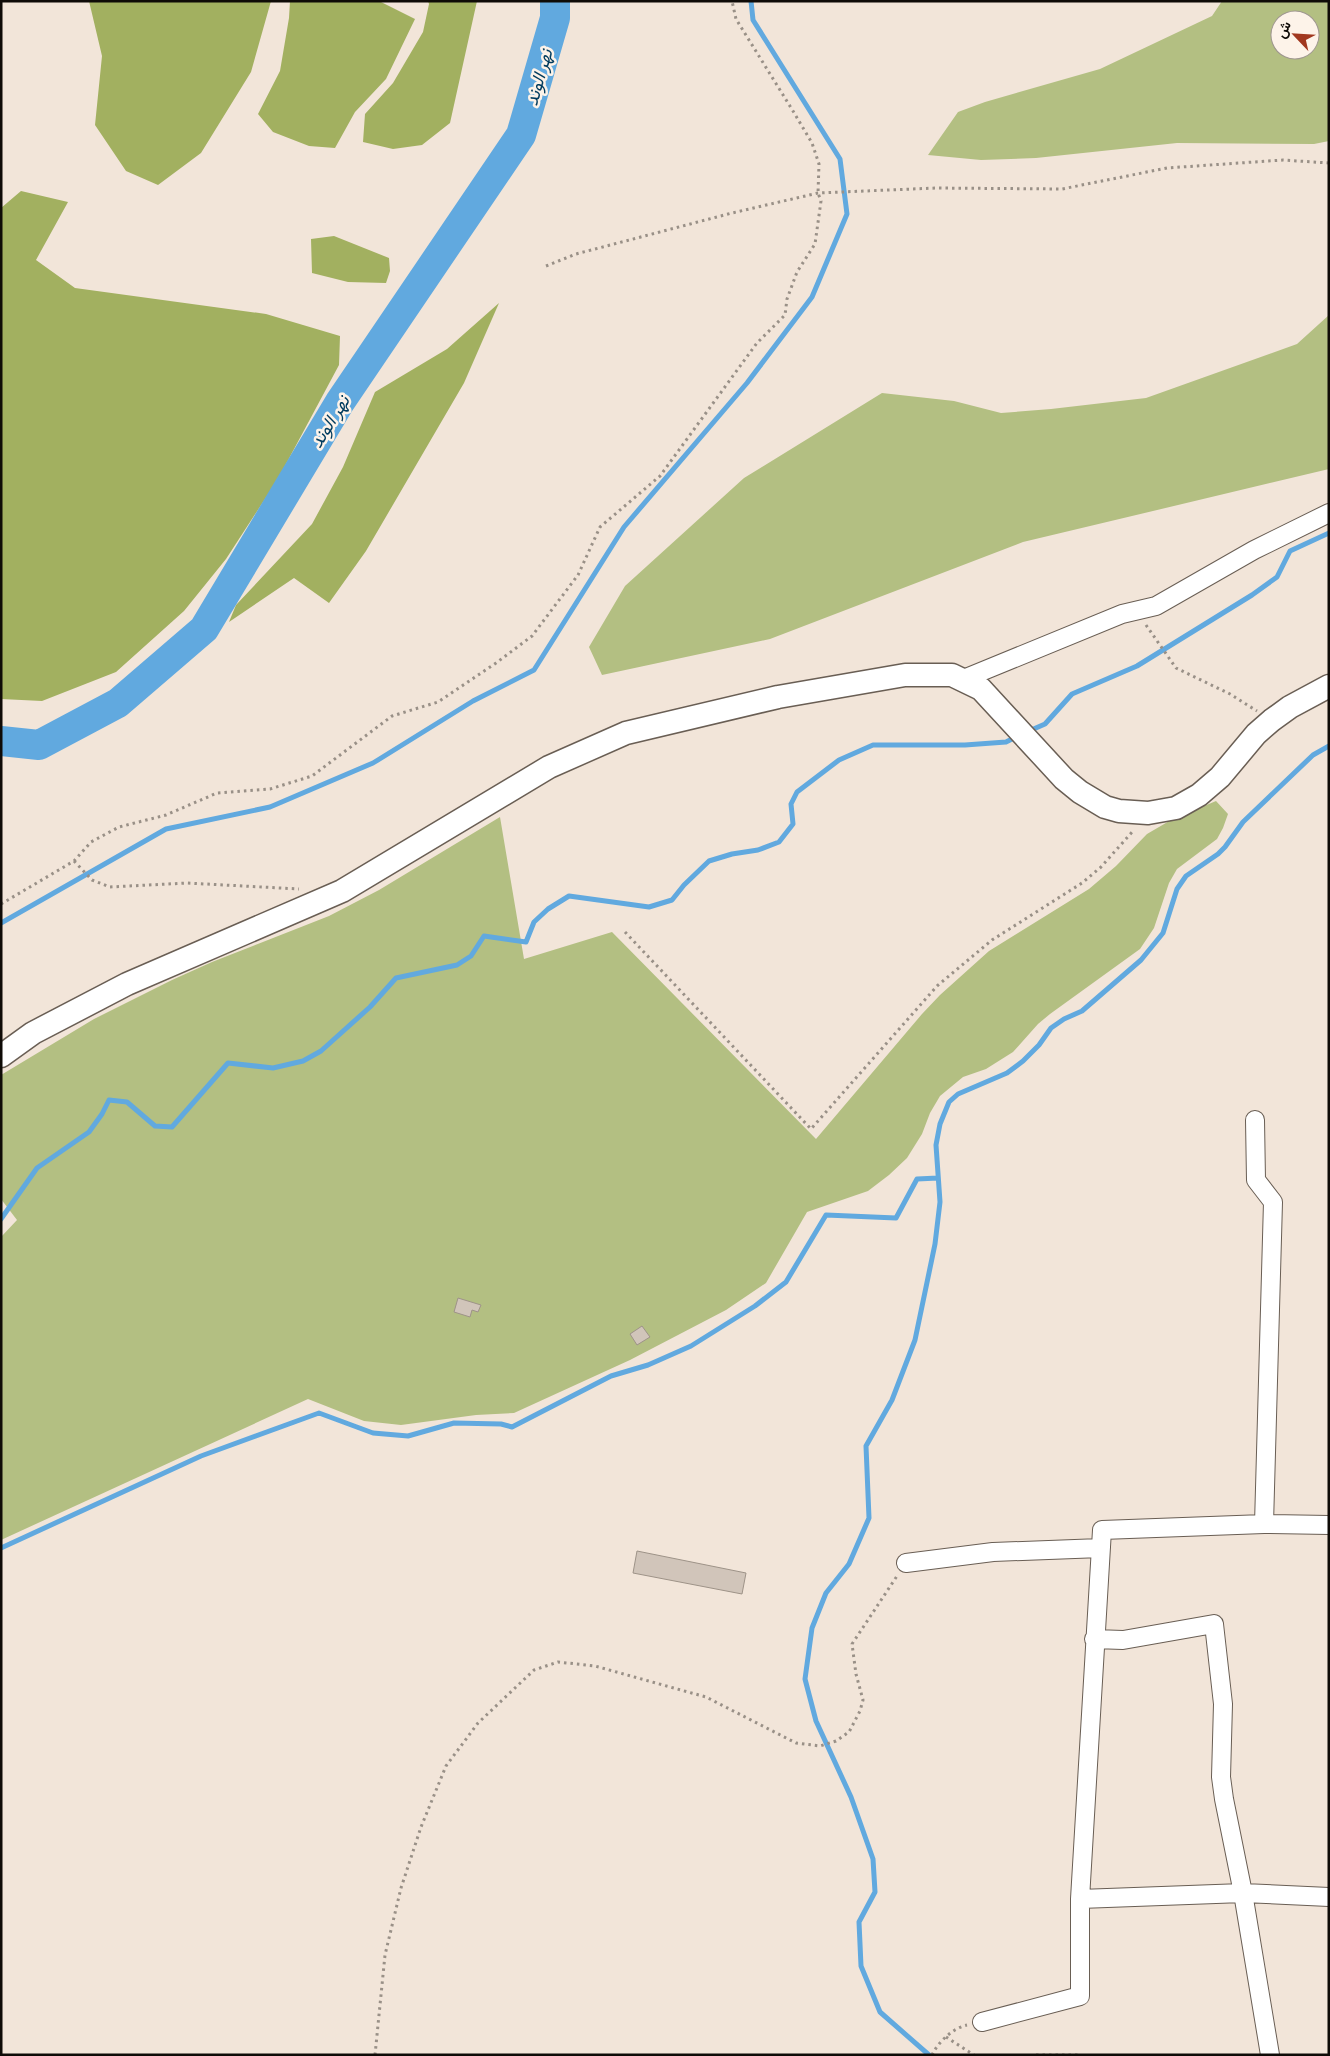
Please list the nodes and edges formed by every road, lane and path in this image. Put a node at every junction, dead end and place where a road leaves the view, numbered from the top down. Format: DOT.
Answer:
graph roads {
  1 [pos="732,1"];
  2 [pos="1329,163"];
  3 [pos="818,193"];
  4 [pos="546,266"];
  5 [pos="1329,513"];
  6 [pos="1154,637"];
  7 [pos="961,680"];
  8 [pos="1329,686"];
  9 [pos="1272,720"];
  10 [pos="1148,813"];
  11 [pos="74,861"];
  12 [pos="307,889"];
  13 [pos="1,904"];
  14 [pos="625,932"];
  15 [pos="1,1056"];
  16 [pos="1255,1120"];
  17 [pos="1264,1524"];
  18 [pos="1329,1525"];
  19 [pos="1101,1548"];
  20 [pos="906,1563"];
  21 [pos="1094,1639"];
  22 [pos="1243,1893"];
  23 [pos="1329,1897"];
  24 [pos="1080,1898"];
  25 [pos="982,2022"];
  26 [pos="946,2037"];
  27 [pos="375,2055"];
  28 [pos="932,2055"];
  29 [pos="974,2055"];
  30 [pos="1036,2055"];
  31 [pos="1078,2055"];
  32 [pos="1270,2055"];
  1 -- 3 [label="path"];
  2 -- 3 [label="path"];
  3 -- 4 [label="path"];
  3 -- 11 [label="path"];
  5 -- 7 [label="street"];
  6 -- 9 [label="path"];
  7 -- 10 [label="main road"];
  7 -- 15 [label="main road"];
  8 -- 9 [label="main road"];
  9 -- 10 [label="main road"];
  10 -- 14 [label="path"];
  11 -- 12 [label="path"];
  11 -- 13 [label="path"];
  16 -- 17 [label="street"];
  17 -- 18 [label="street"];
  17 -- 19 [label="street"];
  19 -- 20 [label="street"];
  19 -- 21 [label="street"];
  20 -- 27 [label="path"];
  21 -- 22 [label="street"];
  21 -- 24 [label="street"];
  22 -- 23 [label="street"];
  22 -- 24 [label="street"];
  22 -- 32 [label="street"];
  24 -- 25 [label="street"];
  25 -- 26 [label="path"];
  26 -- 28 [label="path"];
  26 -- 29 [label="path"];
  30 -- 31 [label="path"];
}
